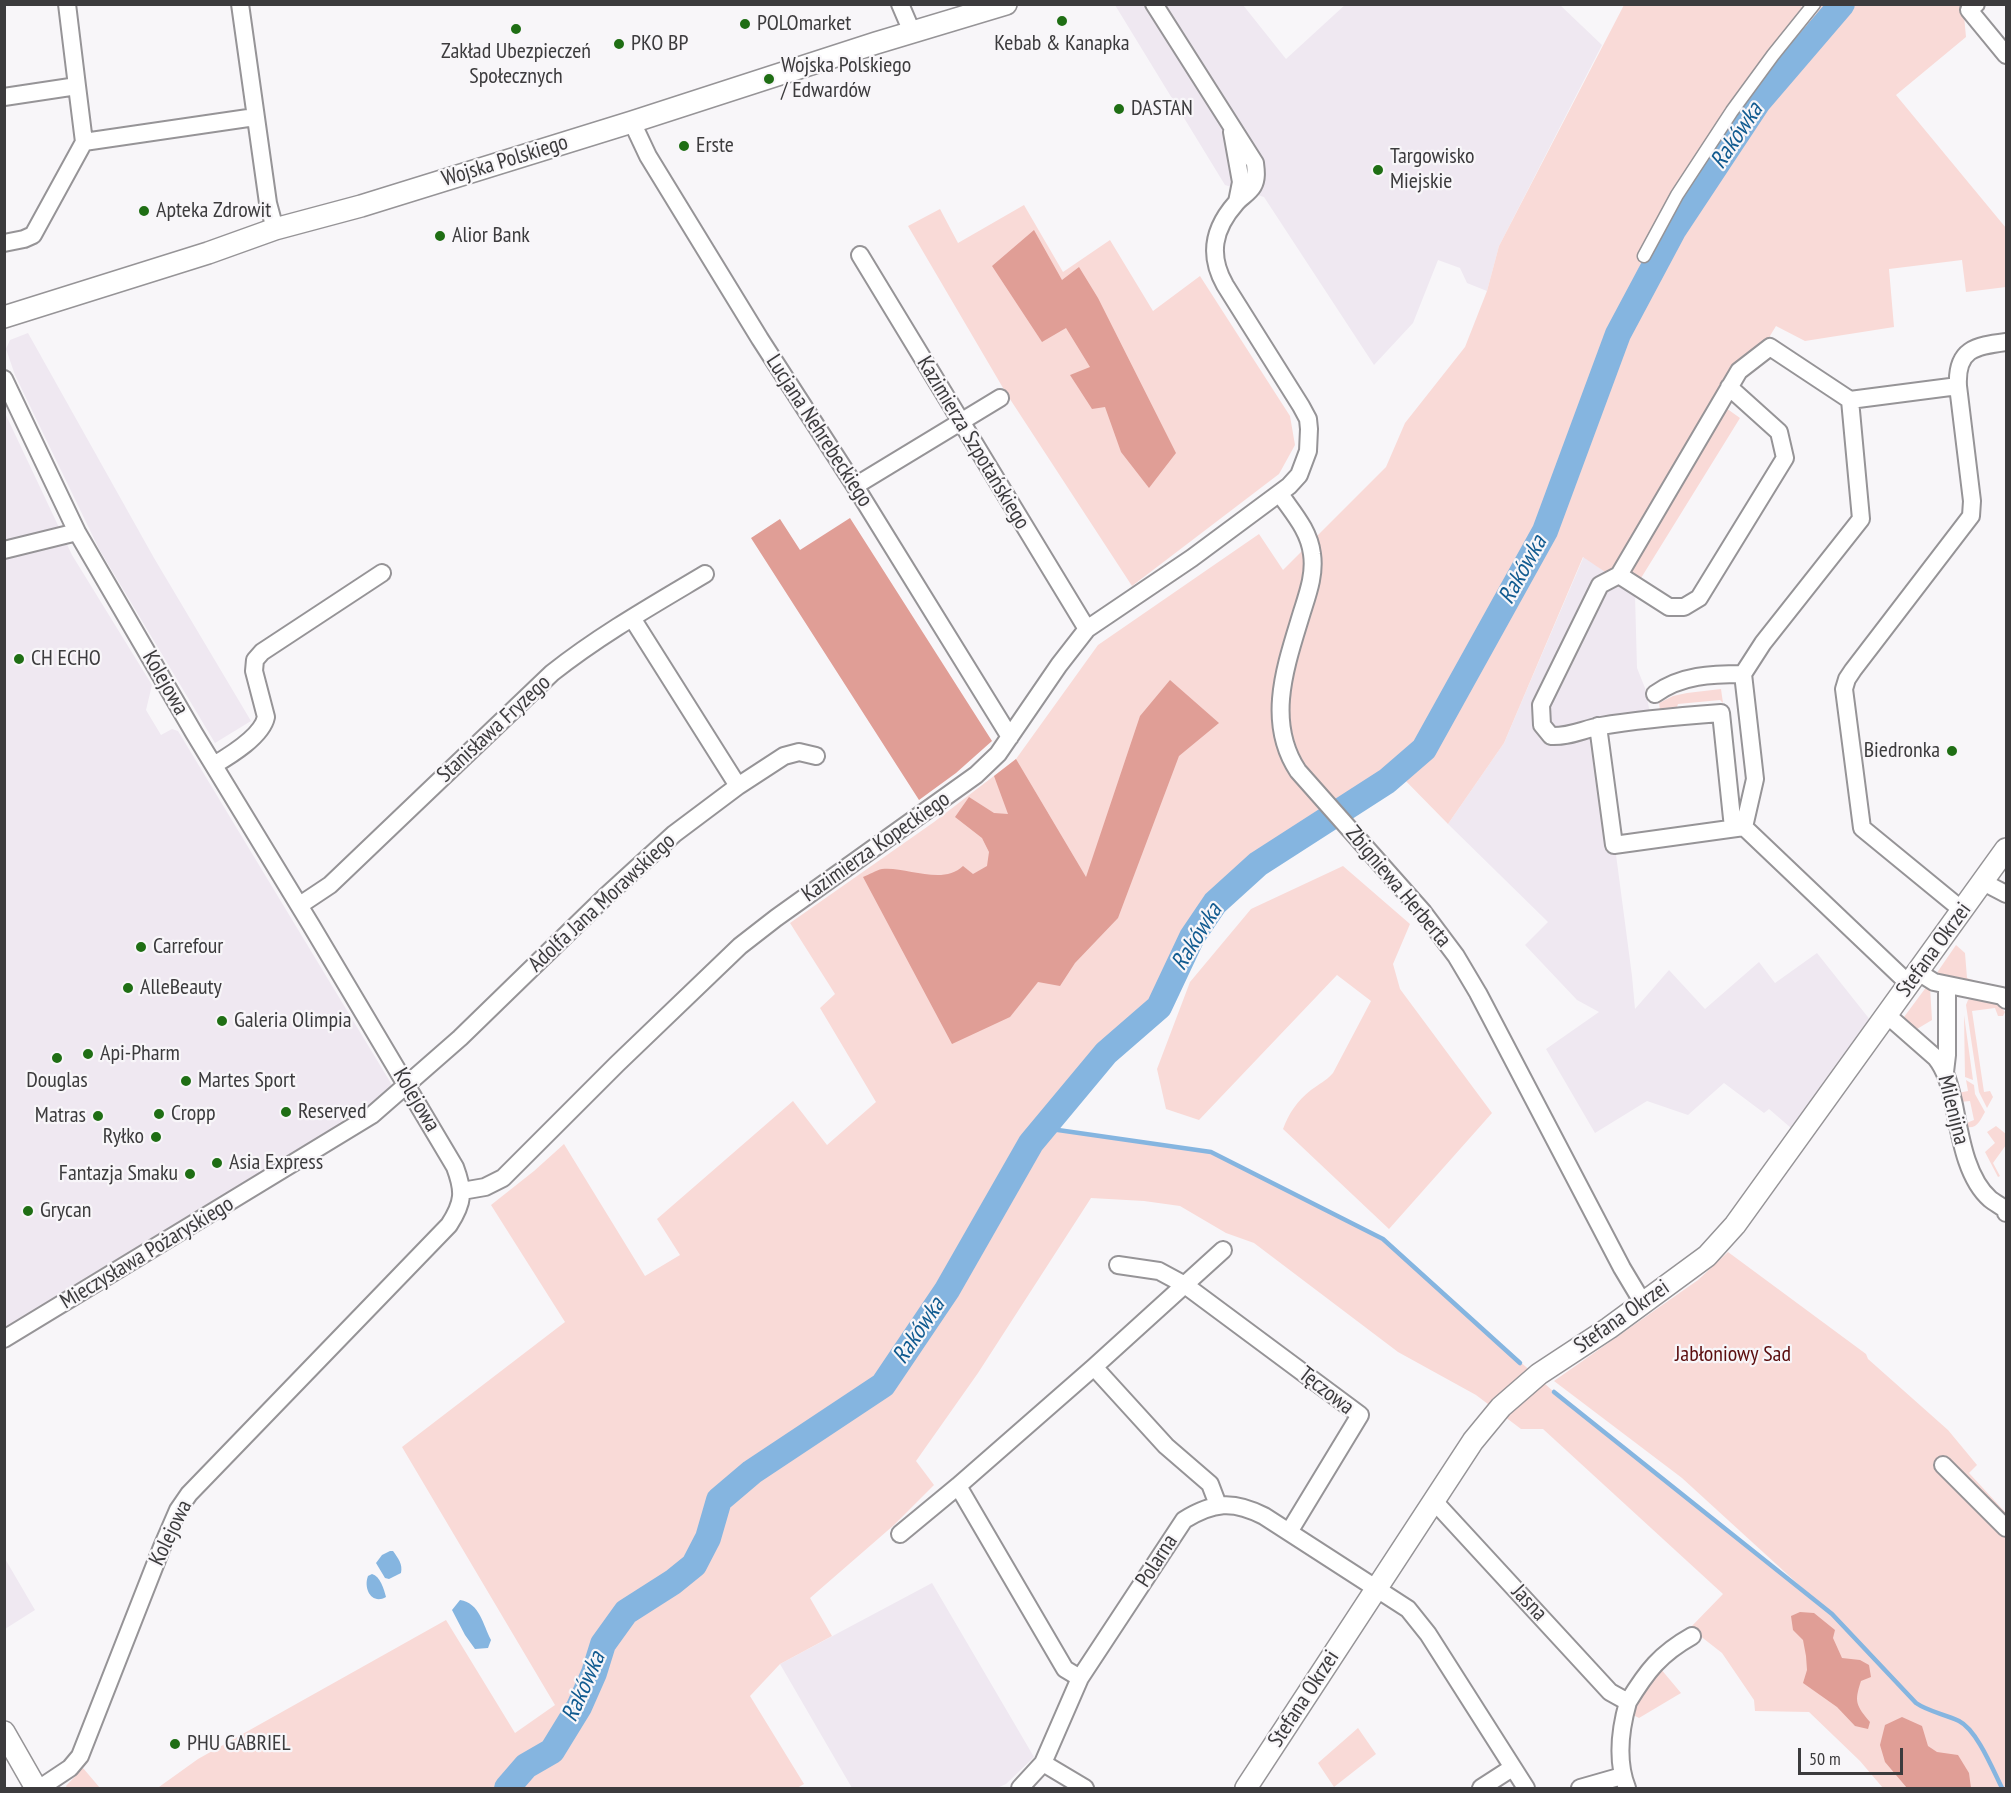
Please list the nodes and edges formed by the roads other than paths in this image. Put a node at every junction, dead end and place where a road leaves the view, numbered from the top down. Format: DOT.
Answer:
graph roads {
  1 [pos="67,4"];
  2 [pos="240,4"];
  3 [pos="900,4"];
  4 [pos="1006,4"];
  5 [pos="1154,4"];
  6 [pos="1814,4"];
  7 [pos="1976,4"];
  8 [pos="912,32"];
  9 [pos="2007,56"];
  10 [pos="77,86"];
  11 [pos="4,97"];
  12 [pos="255,117"];
  13 [pos="632,122"];
  14 [pos="84,142"];
  15 [pos="275,229"];
  16 [pos="4,243"];
  17 [pos="860,255"];
  18 [pos="1644,256"];
  19 [pos="4,316"];
  20 [pos="2007,342"];
  21 [pos="4,379"];
  22 [pos="1958,386"];
  23 [pos="1729,387"];
  24 [pos="1000,398"];
  25 [pos="1850,400"];
  26 [pos="959,422"];
  27 [pos="855,486"];
  28 [pos="1280,494"];
  29 [pos="77,532"];
  30 [pos="4,550"];
  31 [pos="382,573"];
  32 [pos="705,574"];
  33 [pos="1619,575"];
  34 [pos="632,618"];
  35 [pos="1087,629"];
  36 [pos="1743,674"];
  37 [pos="1655,693"];
  38 [pos="1598,726"];
  39 [pos="1010,737"];
  40 [pos="816,756"];
  41 [pos="214,765"];
  42 [pos="738,786"];
  43 [pos="1739,828"];
  44 [pos="2007,849"];
  45 [pos="1983,882"];
  46 [pos="2007,894"];
  47 [pos="300,905"];
  48 [pos="1962,910"];
  49 [pos="1913,978"];
  50 [pos="1947,985"];
  51 [pos="2007,999"];
  52 [pos="1887,1015"];
  53 [pos="1945,1072"];
  54 [pos="407,1086"];
  55 [pos="462,1191"];
  56 [pos="2006,1211"];
  57 [pos="1223,1250"];
  58 [pos="1118,1265"];
  59 [pos="1185,1286"];
  60 [pos="1643,1303"];
  61 [pos="4,1339"];
  62 [pos="1094,1367"];
  63 [pos="1943,1466"];
  64 [pos="958,1486"];
  65 [pos="1433,1500"];
  66 [pos="1218,1505"];
  67 [pos="2007,1528"];
  68 [pos="1289,1532"];
  69 [pos="900,1534"];
  70 [pos="1376,1587"];
  71 [pos="1692,1636"];
  72 [pos="1080,1678"];
  73 [pos="1628,1702"];
  74 [pos="4,1732"];
  75 [pos="1043,1763"];
  76 [pos="22,1764"];
  77 [pos="1512,1768"];
  78 [pos="1625,1782"];
  79 [pos="57,1783"];
  80 [pos="27,1788"];
  81 [pos="38,1788"];
  82 [pos="1020,1788"];
  83 [pos="1085,1788"];
  84 [pos="1246,1788"];
  85 [pos="1481,1788"];
  86 [pos="1526,1788"];
  87 [pos="1580,1788"];
  1 -- 10 [label="street"];
  2 -- 12 [label="street"];
  3 -- 8 [label="street"];
  4 -- 8 [label="street, Wojska Polskiego"];
  5 -- 28 [label="street, Kazimierza Kopeckiego"];
  6 -- 18 [label="street"];
  7 -- 9 [label="street"];
  8 -- 13 [label="street, Wojska Polskiego"];
  10 -- 11 [label="street"];
  10 -- 14 [label="street"];
  12 -- 14 [label="street"];
  12 -- 15 [label="street"];
  13 -- 15 [label="street, Wojska Polskiego"];
  13 -- 27 [label="street, Lucjana Nehrebeckiego"];
  14 -- 16 [label="street"];
  15 -- 19 [label="street, Wojska Polskiego"];
  17 -- 26 [label="street, Kazimierza Szpotańskiego"];
  20 -- 22 [label="street"];
  21 -- 29 [label="street, Kolejowa"];
  22 -- 25 [label="street"];
  22 -- 48 [label="street"];
  23 -- 25 [label="street"];
  23 -- 33 [label="street"];
  23 -- 33 [label="street"];
  24 -- 26 [label="street"];
  25 -- 36 [label="street"];
  26 -- 27 [label="street"];
  26 -- 35 [label="street, Kazimierza Szpotańskiego"];
  27 -- 39 [label="street, Lucjana Nehrebeckiego"];
  28 -- 35 [label="street, Kazimierza Kopeckiego"];
  28 -- 60 [label="street, Zbigniewa Herberta"];
  29 -- 30 [label="street"];
  29 -- 41 [label="street, Kolejowa"];
  31 -- 41 [label="street"];
  32 -- 34 [label="street, Stanisława Fryzego"];
  33 -- 38 [label="street"];
  34 -- 42 [label="street"];
  34 -- 47 [label="street, Stanisława Fryzego"];
  35 -- 39 [label="street, Kazimierza Kopeckiego"];
  36 -- 37 [label="street"];
  36 -- 43 [label="street"];
  38 -- 43 [label="street"];
  38 -- 43 [label="street"];
  39 -- 55 [label="street, Kazimierza Kopeckiego"];
  40 -- 42 [label="street, Adolfa Jana Morawskiego"];
  41 -- 47 [label="street, Kolejowa"];
  42 -- 54 [label="street, Adolfa Jana Morawskiego"];
  43 -- 49 [label="street"];
  44 -- 45 [label="street, Stefana Okrzei"];
  45 -- 46 [label="street"];
  45 -- 48 [label="street, Stefana Okrzei"];
  47 -- 54 [label="street, Kolejowa"];
  48 -- 49 [label="street, Stefana Okrzei"];
  49 -- 50 [label="street"];
  49 -- 52 [label="street, Stefana Okrzei"];
  50 -- 51 [label="street"];
  50 -- 53 [label="street"];
  52 -- 53 [label="street, Milenijna"];
  52 -- 60 [label="street, Stefana Okrzei"];
  53 -- 56 [label="street, Milenijna"];
  54 -- 55 [label="street, Kolejowa"];
  54 -- 61 [label="street, Mieczysława Pożaryskiego"];
  55 -- 79 [label="street, Kolejowa"];
  57 -- 59 [label="street"];
  58 -- 59 [label="street, Tęczowa"];
  59 -- 62 [label="street"];
  59 -- 68 [label="street, Tęczowa"];
  60 -- 65 [label="street, Stefana Okrzei"];
  62 -- 64 [label="street"];
  62 -- 66 [label="street"];
  63 -- 67 [label="street"];
  64 -- 69 [label="street"];
  64 -- 72 [label="street"];
  65 -- 70 [label="street, Stefana Okrzei"];
  65 -- 73 [label="street, Jasna"];
  66 -- 68 [label="street, Polarna"];
  66 -- 72 [label="street, Polarna"];
  68 -- 70 [label="street, Polarna"];
  70 -- 77 [label="street, Polarna"];
  70 -- 84 [label="street, Stefana Okrzei"];
  71 -- 73 [label="street"];
  72 -- 75 [label="street, Polarna"];
  73 -- 78 [label="street"];
  74 -- 76 [label="street"];
  75 -- 82 [label="street, Polarna"];
  75 -- 83 [label="street"];
  76 -- 79 [label="street"];
  76 -- 80 [label="street"];
  76 -- 81 [label="street"];
  77 -- 85 [label="street"];
  77 -- 86 [label="street, Polarna"];
  78 -- 87 [label="street"];
  79 -- 81 [label="street, Kolejowa"];
}
